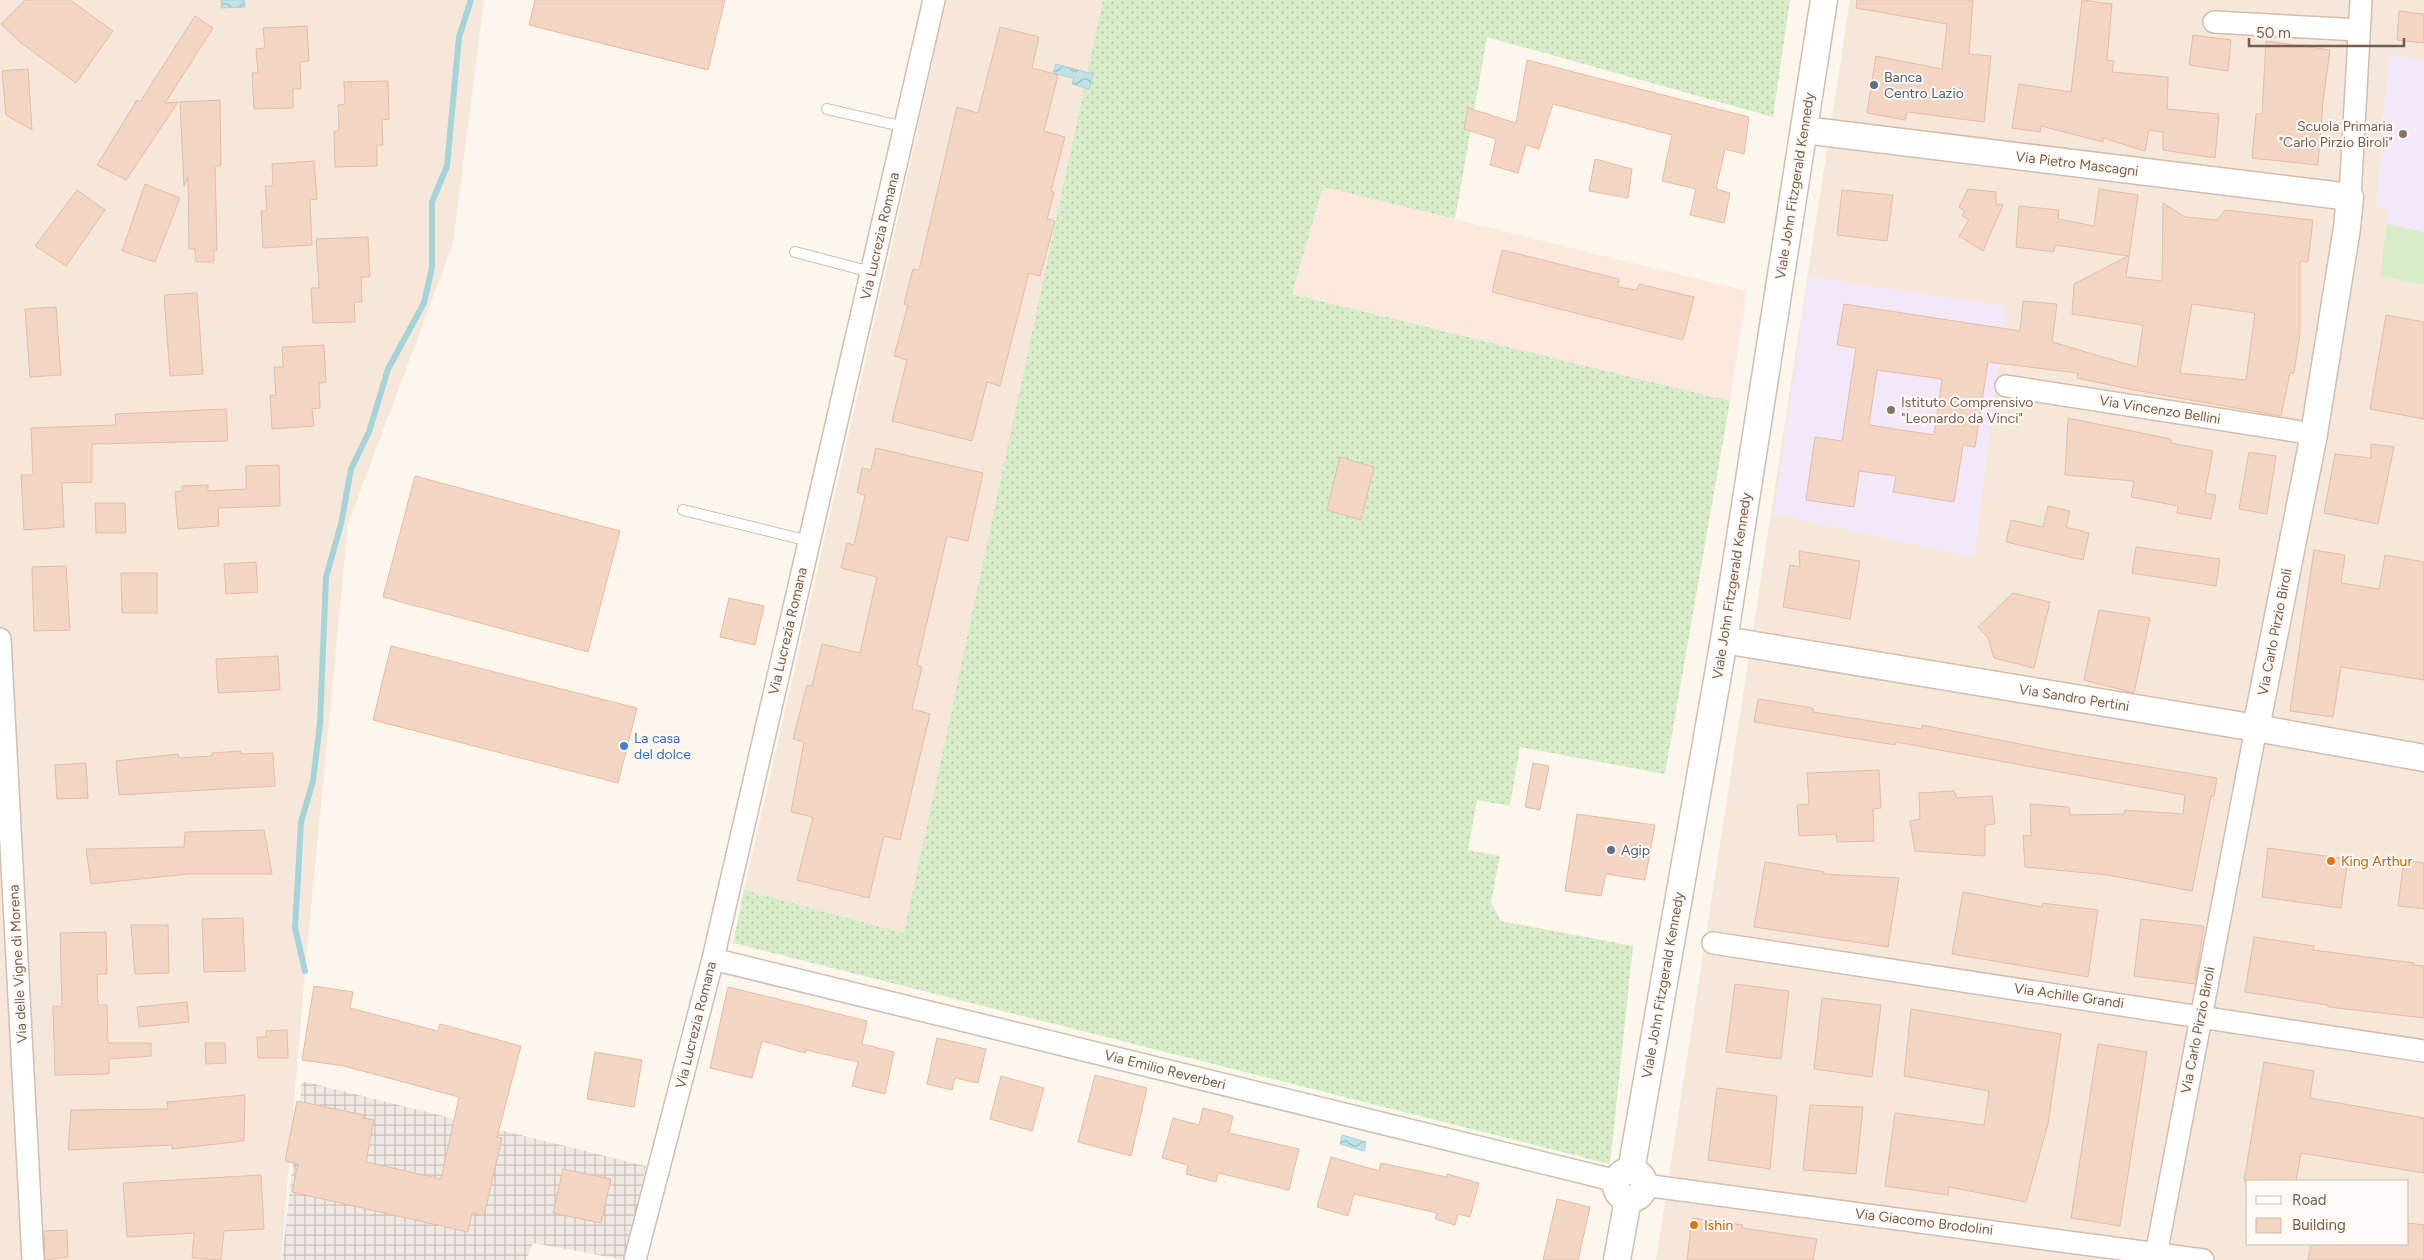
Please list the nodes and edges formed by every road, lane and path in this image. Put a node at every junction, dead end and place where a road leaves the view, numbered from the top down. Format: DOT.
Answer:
graph roads {
  1 [pos="934,0"];
  2 [pos="1824,0"];
  3 [pos="2361,0"];
  4 [pos="2214,22"];
  5 [pos="2359,30"];
  6 [pos="827,109"];
  7 [pos="905,127"];
  8 [pos="1804,130"];
  9 [pos="2350,197"];
  10 [pos="795,252"];
  11 [pos="871,272"];
  12 [pos="2006,386"];
  13 [pos="2314,434"];
  14 [pos="683,510"];
  15 [pos="809,541"];
  16 [pos="0,639"];
  17 [pos="1724,640"];
  18 [pos="2256,728"];
  19 [pos="2424,758"];
  20 [pos="1713,943"];
  21 [pos="713,959"];
  22 [pos="2201,1016"];
  23 [pos="2424,1051"];
  24 [pos="1630,1184"];
  25 [pos="2156,1256"];
  26 [pos="33,1260"];
  27 [pos="635,1260"];
  28 [pos="1617,1260"];
  29 [pos="2203,1260"];
  1 -- 7 [label="street, Via Lucrezia Romana"];
  2 -- 8 [label="street, Viale John Fitzgerald Kennedy"];
  3 -- 5 [label="street, Via Carlo Pirzio Biroli"];
  4 -- 5 [label="street"];
  5 -- 9 [label="street, Via Carlo Pirzio Biroli"];
  6 -- 7 [label="lane"];
  7 -- 11 [label="street, Via Lucrezia Romana"];
  8 -- 9 [label="street, Via Pietro Mascagni"];
  8 -- 17 [label="street, Viale John Fitzgerald Kennedy"];
  9 -- 13 [label="street, Via Carlo Pirzio Biroli"];
  10 -- 11 [label="lane"];
  11 -- 15 [label="street, Via Lucrezia Romana"];
  12 -- 13 [label="street, Via Vincenzo Bellini"];
  13 -- 18 [label="street, Via Carlo Pirzio Biroli"];
  14 -- 15 [label="lane"];
  15 -- 21 [label="street, Via Lucrezia Romana"];
  16 -- 26 [label="street, Via delle Vigne di Morena"];
  17 -- 18 [label="street, Via Sandro Pertini"];
  17 -- 24 [label="street, Viale John Fitzgerald Kennedy"];
  18 -- 19 [label="street, Via Sandro Pertini"];
  18 -- 22 [label="street, Via Carlo Pirzio Biroli"];
  20 -- 22 [label="street, Via Achille Grandi"];
  21 -- 24 [label="street, Via Emilio Reverberi"];
  21 -- 27 [label="street, Via Lucrezia Romana"];
  22 -- 23 [label="street, Via Achille Grandi"];
  22 -- 25 [label="street, Via Carlo Pirzio Biroli"];
  24 -- 25 [label="street, Via Giacomo Brodolini"];
  24 -- 28 [label="street, Viale John Fitzgerald Kennedy"];
  25 -- 29 [label="street, Via Giacomo Brodolini"];
}
